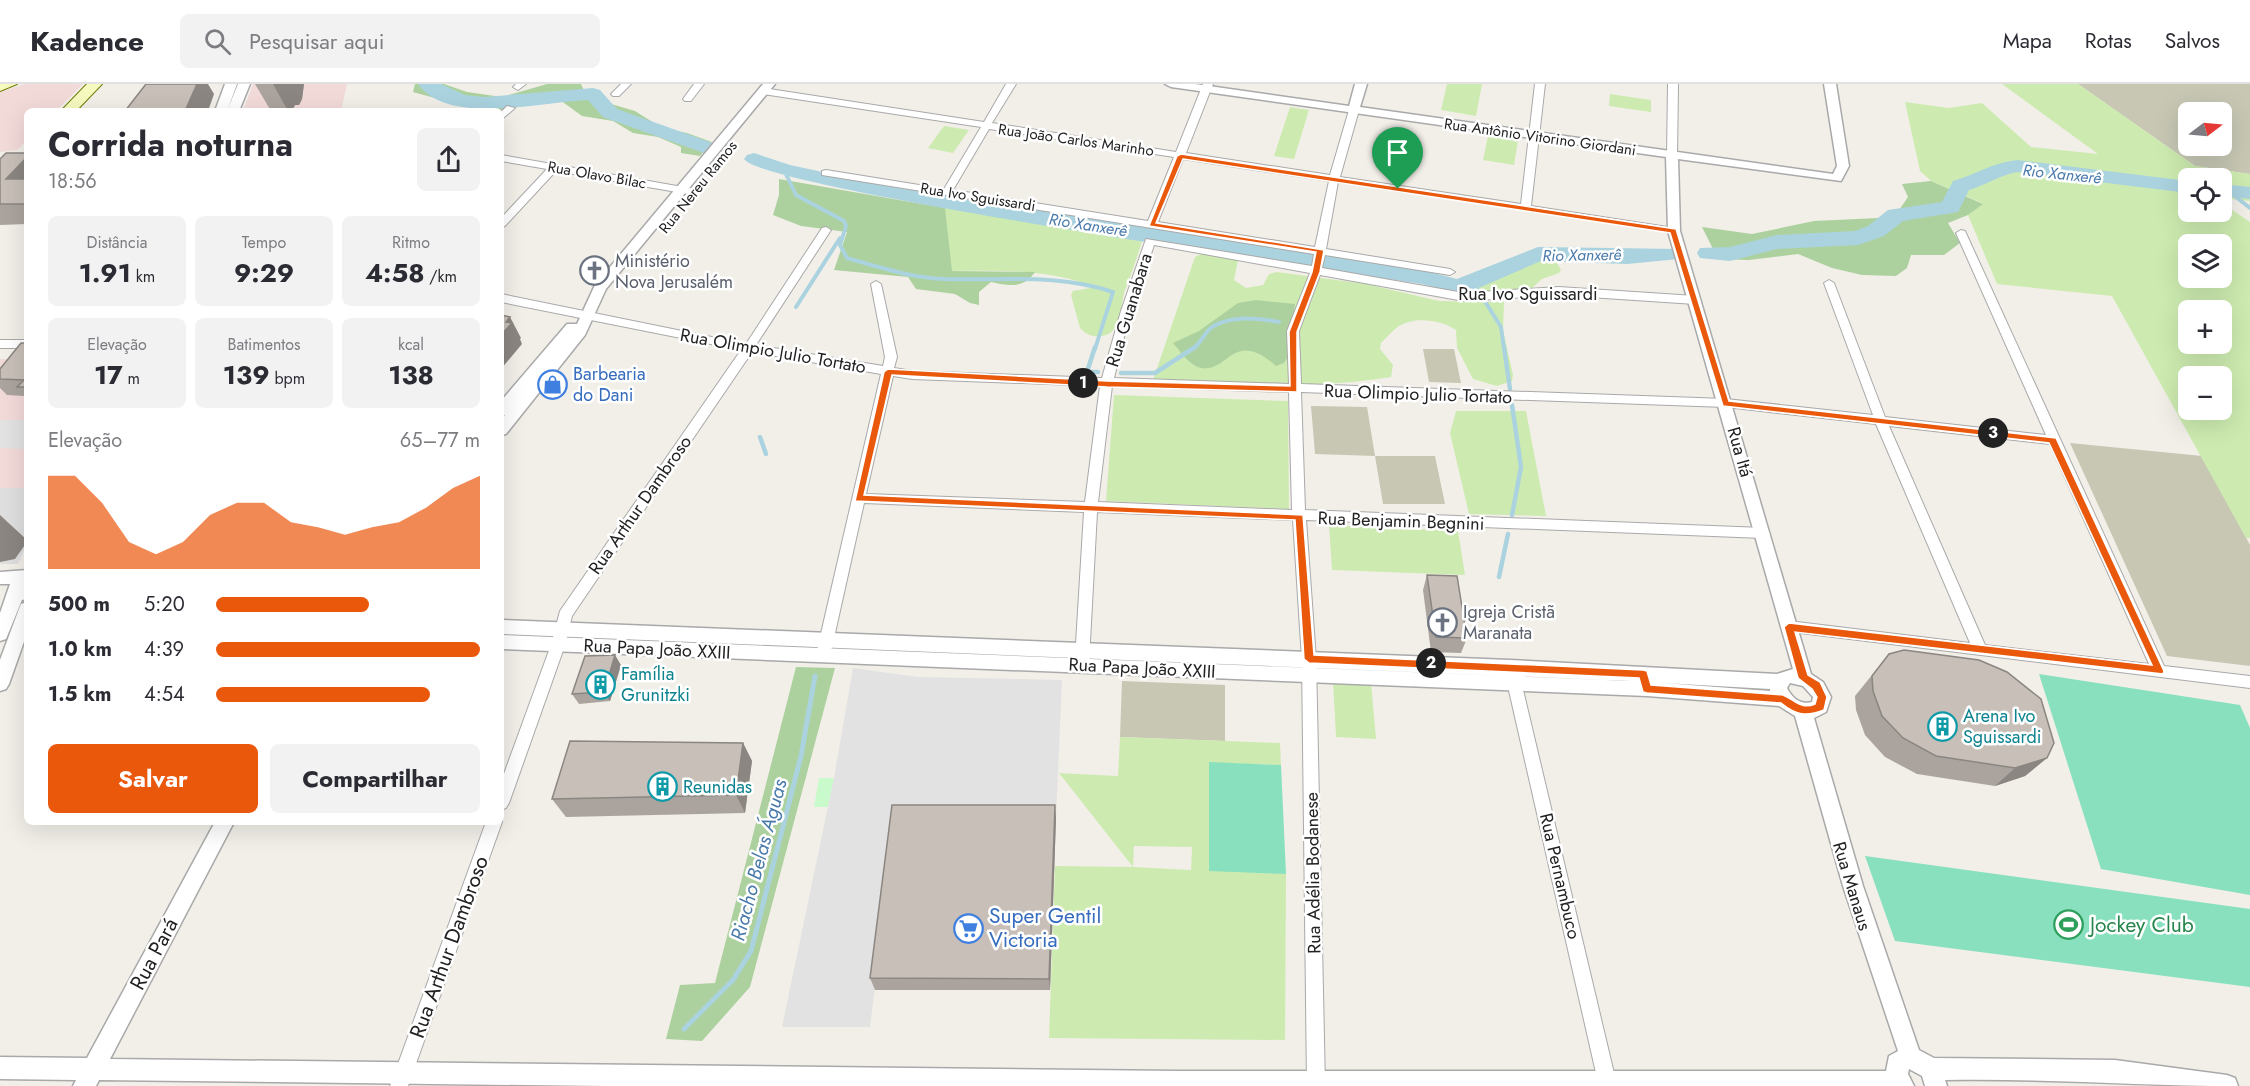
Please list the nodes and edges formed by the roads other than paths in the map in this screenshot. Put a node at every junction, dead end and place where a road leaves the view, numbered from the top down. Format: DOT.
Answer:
graph roads {
  1 [pos="10,84"];
  2 [pos="95,84"];
  3 [pos="231,84"];
  4 [pos="243,84"];
  5 [pos="626,84"];
  6 [pos="699,84"];
  7 [pos="1011,84"];
  8 [pos="1171,84"];
  9 [pos="1361,84"];
  10 [pos="1540,84"];
  11 [pos="1673,84"];
  12 [pos="1830,84"];
  13 [pos="1207,86"];
  14 [pos="0,87"];
  15 [pos="772,88"];
  16 [pos="616,94"];
  17 [pos="688,99"];
  18 [pos="71,108"];
  19 [pos="222,108"];
  20 [pos="234,108"];
  21 [pos="510,108"];
  22 [pos="1354,110"];
  23 [pos="504,114"];
  24 [pos="985,127"];
  25 [pos="1535,137"];
  26 [pos="1181,156"];
  27 [pos="1672,156"];
  28 [pos="504,159"];
  29 [pos="554,168"];
  30 [pos="826,173"];
  31 [pos="1334,179"];
  32 [pos="688,191"];
  33 [pos="947,192"];
  34 [pos="1526,209"];
  35 [pos="504,221"];
  36 [pos="1152,225"];
  37 [pos="826,230"];
  38 [pos="1674,231"];
  39 [pos="1961,233"];
  40 [pos="1150,241"];
  41 [pos="1318,261"];
  42 [pos="1450,273"];
  43 [pos="1830,283"];
  44 [pos="876,284"];
  45 [pos="504,299"];
  46 [pos="1695,300"];
  47 [pos="588,315"];
  48 [pos="0,344"];
  49 [pos="24,344"];
  50 [pos="748,348"];
  51 [pos="541,372"];
  52 [pos="888,372"];
  53 [pos="1107,384"];
  54 [pos="1294,390"];
  55 [pos="1726,404"];
  56 [pos="504,408"];
  57 [pos="1881,421"];
  58 [pos="504,426"];
  59 [pos="2053,440"];
  60 [pos="858,498"];
  61 [pos="1091,509"];
  62 [pos="1299,517"];
  63 [pos="1763,534"];
  64 [pos="0,578"];
  65 [pos="18,586"];
  66 [pos="24,613"];
  67 [pos="1789,627"];
  68 [pos="504,628"];
  69 [pos="6,635"];
  70 [pos="559,637"];
  71 [pos="504,642"];
  72 [pos="825,648"];
  73 [pos="1980,649"];
  74 [pos="1082,657"];
  75 [pos="1309,668"];
  76 [pos="2159,671"];
  77 [pos="1513,675"];
  78 [pos="1804,678"];
  79 [pos="2250,682"];
  80 [pos="0,683"];
  81 [pos="1782,691"];
  82 [pos="1803,711"];
  83 [pos="504,794"];
  84 [pos="223,825"];
  85 [pos="493,825"];
  86 [pos="0,1068"];
  87 [pos="1926,1071"];
  88 [pos="88,1078"];
  89 [pos="402,1079"];
  90 [pos="1049,1083"];
  91 [pos="1316,1083"];
  92 [pos="1607,1083"];
  93 [pos="1902,1084"];
  94 [pos="2227,1086"];
  1 -- 14 [label="main road"];
  2 -- 18 [label="main road"];
  3 -- 19 [label="street"];
  4 -- 20 [label="street"];
  5 -- 16 [label="street"];
  6 -- 17 [label="street"];
  7 -- 24 [label="street"];
  8 -- 13 [label="street, Rua Antônio Vitorino Giordani"];
  9 -- 22 [label="street"];
  10 -- 25 [label="street"];
  11 -- 27 [label="street, Rua Itá"];
  12 -- 27 [label="street, Rua Antônio Vitorino Giordani"];
  13 -- 22 [label="street, Rua Antônio Vitorino Giordani"];
  13 -- 26 [label="street"];
  15 -- 24 [label="street, Rua João Carlos Marinho"];
  15 -- 32 [label="street, Rua Nereu Ramos"];
  21 -- 23 [label="street"];
  22 -- 25 [label="street, Rua Antônio Vitorino Giordani"];
  22 -- 31 [label="street, Rua Adélia Bodanese"];
  24 -- 26 [label="street, Rua João Carlos Marinho"];
  24 -- 33 [label="street"];
  25 -- 27 [label="street, Rua Antônio Vitorino Giordani"];
  25 -- 34 [label="street"];
  26 -- 31 [label="street, Rua João Carlos Marinho"];
  26 -- 36 [label="street"];
  27 -- 38 [label="street, Rua Itá"];
  28 -- 29 [label="street, Rua Olavo Bilac"];
  29 -- 32 [label="street, Rua Olavo Bilac"];
  29 -- 35 [label="street"];
  30 -- 33 [label="street, Rua Ivo Sguissardi"];
  31 -- 34 [label="street, Rua João Carlos Marinho"];
  31 -- 41 [label="street, Rua Adélia Bodanese"];
  32 -- 47 [label="street, Rua Nereu Ramos"];
  33 -- 36 [label="street, Rua Ivo Sguissardi"];
  34 -- 38 [label="street, Rua João Carlos Marinho"];
  36 -- 41 [label="street, Rua Ivo Sguissardi"];
  37 -- 50 [label="street, Rua Arthur Dambroso"];
  38 -- 46 [label="street, Rua Itá"];
  39 -- 59 [label="street"];
  40 -- 41 [label="street, Rua Ivo Sguissardi"];
  40 -- 53 [label="street, Rua Guanabara"];
  41 -- 42 [label="street, Rua Ivo Sguissardi"];
  41 -- 46 [label="street, Rua Ivo Sguissardi"];
  41 -- 54 [label="street, Rua Adélia Bodanese"];
  43 -- 57 [label="street"];
  44 -- 52 [label="street"];
  45 -- 47 [label="street, Rua Olimpio Julio Tortato"];
  46 -- 55 [label="street, Rua Itá"];
  47 -- 50 [label="street, Rua Olimpio Julio Tortato"];
  47 -- 51 [label="street, Rua Nereu Ramos"];
  48 -- 49 [label="street"];
  50 -- 52 [label="street, Rua Olimpio Julio Tortato"];
  50 -- 70 [label="street, Rua Arthur Dambroso"];
  51 -- 56 [label="street, Rua Nereu Ramos"];
  51 -- 58 [label="street, Rua Nereu Ramos"];
  52 -- 53 [label="street, Rua Olimpio Julio Tortato"];
  52 -- 60 [label="street"];
  53 -- 54 [label="street, Rua Olimpio Julio Tortato"];
  53 -- 61 [label="street, Rua Guanabara"];
  54 -- 55 [label="street, Rua Olimpio Julio Tortato"];
  54 -- 62 [label="street, Rua Adélia Bodanese"];
  55 -- 57 [label="street, Rua Olimpio Julio Tortato"];
  55 -- 63 [label="street, Rua Itá"];
  57 -- 59 [label="street, Rua Olimpio Julio Tortato"];
  57 -- 73 [label="street"];
  59 -- 76 [label="street"];
  60 -- 61 [label="street, Rua Benjamin Begnini"];
  60 -- 72 [label="street"];
  61 -- 62 [label="street, Rua Benjamin Begnini"];
  61 -- 74 [label="street, Rua Guanabara"];
  62 -- 63 [label="street, Rua Benjamin Begnini"];
  62 -- 75 [label="street, Rua Adélia Bodanese"];
  63 -- 67 [label="street, Rua Itá"];
  64 -- 65 [label="street"];
  65 -- 69 [label="street"];
  66 -- 69 [label="street"];
  67 -- 73 [label="street"];
  67 -- 78 [label="street, Rua Itá"];
  68 -- 70 [label="street, Rua Papa João XXIII"];
  69 -- 80 [label="street"];
  70 -- 71 [label="street, Rua Papa João XXIII"];
  70 -- 72 [label="street, Rua Papa João XXIII"];
  70 -- 83 [label="street, Rua Arthur Dambroso"];
  72 -- 74 [label="street, Rua Papa João XXIII"];
  73 -- 76 [label="street"];
  74 -- 75 [label="street, Rua Papa João XXIII"];
  75 -- 77 [label="street, Rua Papa João XXIII"];
  75 -- 91 [label="street, Rua Adélia Bodanese"];
  76 -- 79 [label="street"];
  77 -- 81 [label="street, Rua Papa João XXIII"];
  77 -- 92 [label="street, Rua Pernambuco"];
  78 -- 81 [label="street"];
  78 -- 82 [label="street"];
  81 -- 82 [label="street"];
  82 -- 87 [label="street, Rua Manaus"];
  84 -- 88 [label="street, Rua Pará"];
  85 -- 89 [label="street, Rua Arthur Dambroso"];
  86 -- 88 [label="street"];
  87 -- 93 [label="street"];
  87 -- 94 [label="street"];
  88 -- 89 [label="street"];
  89 -- 90 [label="street"];
  90 -- 91 [label="street"];
  91 -- 92 [label="street"];
  92 -- 93 [label="street"];
}
